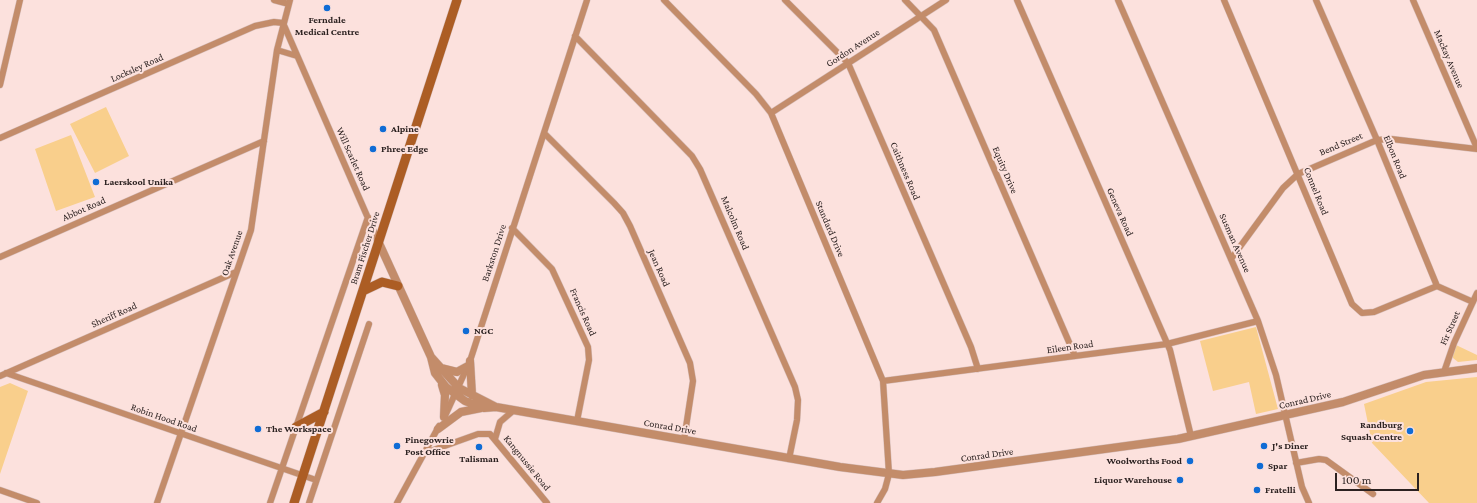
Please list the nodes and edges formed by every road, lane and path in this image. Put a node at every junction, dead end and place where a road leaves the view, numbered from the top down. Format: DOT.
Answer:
graph roads {
  1 [pos="20,0"];
  2 [pos="274,0"];
  3 [pos="457,0"];
  4 [pos="587,0"];
  5 [pos="664,0"];
  6 [pos="785,0"];
  7 [pos="905,0"];
  8 [pos="946,0"];
  9 [pos="1017,0"];
  10 [pos="1118,0"];
  11 [pos="1224,0"];
  12 [pos="1316,0"];
  13 [pos="1413,0"];
  14 [pos="290,2"];
  15 [pos="921,16"];
  16 [pos="283,23"];
  17 [pos="575,36"];
  18 [pos="277,50"];
  19 [pos="297,56"];
  20 [pos="848,63"];
  21 [pos="0,85"];
  22 [pos="771,113"];
  23 [pos="544,133"];
  24 [pos="0,138"];
  25 [pos="1377,140"];
  26 [pos="264,141"];
  27 [pos="1477,149"];
  28 [pos="1298,174"];
  29 [pos="368,217"];
  30 [pos="512,228"];
  31 [pos="378,241"];
  32 [pos="0,257"];
  33 [pos="1231,259"];
  34 [pos="236,272"];
  35 [pos="398,286"];
  36 [pos="1437,286"];
  37 [pos="363,291"];
  38 [pos="1477,293"];
  39 [pos="1473,302"];
  40 [pos="1258,322"];
  41 [pos="369,324"];
  42 [pos="1167,344"];
  43 [pos="1075,356"];
  44 [pos="430,357"];
  45 [pos="469,364"];
  46 [pos="440,368"];
  47 [pos="1477,368"];
  48 [pos="978,369"];
  49 [pos="1444,372"];
  50 [pos="3,375"];
  51 [pos="440,380"];
  52 [pos="883,381"];
  53 [pos="457,391"];
  54 [pos="472,395"];
  55 [pos="496,407"];
  56 [pos="484,408"];
  57 [pos="514,410"];
  58 [pos="324,412"];
  59 [pos="1285,415"];
  60 [pos="444,417"];
  61 [pos="577,421"];
  62 [pos="296,427"];
  63 [pos="438,429"];
  64 [pos="180,434"];
  65 [pos="1191,436"];
  66 [pos="495,439"];
  67 [pos="684,440"];
  68 [pos="425,453"];
  69 [pos="789,458"];
  70 [pos="1296,463"];
  71 [pos="282,469"];
  72 [pos="889,474"];
  73 [pos="303,476"];
  74 [pos="316,480"];
  75 [pos="0,490"];
  76 [pos="1373,494"];
  77 [pos="1308,502"];
  78 [pos="37,503"];
  79 [pos="157,503"];
  80 [pos="270,503"];
  81 [pos="294,503"];
  82 [pos="309,503"];
  83 [pos="398,503"];
  84 [pos="547,503"];
  85 [pos="877,503"];
  86 [pos="1300,503"];
  1 -- 21 [label="street"];
  2 -- 14 [label="street"];
  3 -- 31 [label="main road, Bram Fischer Drive"];
  4 -- 17 [label="street, Barkston Drive"];
  5 -- 22 [label="street, Standard Drive"];
  6 -- 20 [label="street, Caithness Road"];
  7 -- 15 [label="street, Equity Drive"];
  8 -- 15 [label="street, Gordon Avenue"];
  9 -- 42 [label="street, Geneva Road"];
  10 -- 33 [label="street, Susman Avenue"];
  11 -- 28 [label="street, Connel Road"];
  12 -- 25 [label="street, Elbon Road"];
  13 -- 27 [label="street, Mackay Avenue"];
  14 -- 16 [label="street, Oak Avenue"];
  15 -- 20 [label="street, Gordon Avenue"];
  15 -- 43 [label="street, Equity Drive"];
  16 -- 18 [label="street, Oak Avenue"];
  16 -- 19 [label="street, Will Scarlet Road"];
  16 -- 24 [label="street, Locksley Road"];
  17 -- 23 [label="street, Barkston Drive"];
  17 -- 69 [label="street, Malcolm Road"];
  18 -- 19 [label="street"];
  18 -- 26 [label="street, Oak Avenue"];
  19 -- 29 [label="street, Will Scarlet Road"];
  20 -- 22 [label="street, Gordon Avenue"];
  20 -- 48 [label="street, Caithness Road"];
  22 -- 52 [label="street, Standard Drive"];
  23 -- 30 [label="street, Barkston Drive"];
  23 -- 67 [label="street, Jean Road"];
  25 -- 27 [label="street, Bend Street"];
  25 -- 28 [label="street, Bend Street"];
  25 -- 36 [label="street, Elbon Road"];
  26 -- 32 [label="street, Abbot Road"];
  26 -- 34 [label="street, Oak Avenue"];
  28 -- 33 [label="street, Bend Street"];
  28 -- 36 [label="street, Connel Road"];
  29 -- 31 [label="street, Will Scarlet Road"];
  29 -- 62 [label="street, Bram Fischer Drive"];
  30 -- 45 [label="street, Barkston Drive"];
  30 -- 61 [label="street, Francis Road"];
  31 -- 35 [label="street, Will Scarlet Road"];
  31 -- 37 [label="main road, Bram Fischer Drive"];
  33 -- 40 [label="street, Susman Avenue"];
  34 -- 50 [label="street, Sheriff Road"];
  34 -- 64 [label="street, Oak Avenue"];
  35 -- 37 [label="main road"];
  35 -- 44 [label="street, Will Scarlet Road"];
  36 -- 39 [label="street"];
  37 -- 58 [label="main road, Bram Fischer Drive"];
  38 -- 39 [label="street, Fir Street"];
  39 -- 49 [label="street, Fir Street"];
  40 -- 42 [label="street, Eileen Road"];
  40 -- 59 [label="street, Susman Avenue"];
  41 -- 74 [label="street"];
  42 -- 43 [label="street, Eileen Road"];
  42 -- 65 [label="street, Geneva Road"];
  43 -- 48 [label="street, Eileen Road"];
  44 -- 46 [label="street, Will Scarlet Road"];
  44 -- 51 [label="street, Will Scarlet Road"];
  45 -- 46 [label="street"];
  45 -- 53 [label="street, Barkston Drive"];
  45 -- 54 [label="street"];
  46 -- 53 [label="street, Will Scarlet Road"];
  47 -- 49 [label="street, Conrad Drive"];
  48 -- 52 [label="street, Eileen Road"];
  49 -- 59 [label="street, Conrad Drive"];
  50 -- 64 [label="street, Robin Hood Road"];
  51 -- 53 [label="street, Will Scarlet Road"];
  51 -- 60 [label="street"];
  52 -- 72 [label="street, Standard Drive"];
  53 -- 54 [label="street, Conrad Drive"];
  53 -- 56 [label="street, Conrad Drive"];
  53 -- 60 [label="street, Barkston Drive"];
  54 -- 55 [label="street, Conrad Drive"];
  55 -- 56 [label="street, Conrad Drive"];
  55 -- 57 [label="street, Conrad Drive"];
  56 -- 63 [label="street"];
  57 -- 61 [label="street, Conrad Drive"];
  57 -- 66 [label="street"];
  58 -- 62 [label="main road"];
  58 -- 73 [label="main road, Bram Fischer Drive"];
  59 -- 65 [label="street, Conrad Drive"];
  59 -- 70 [label="street, Susman Avenue"];
  60 -- 63 [label="street, Barkston Drive"];
  61 -- 67 [label="street, Conrad Drive"];
  62 -- 71 [label="street, Bram Fischer Drive"];
  63 -- 68 [label="street, Barkston Drive"];
  64 -- 71 [label="street, Robin Hood Road"];
  64 -- 79 [label="street, Oak Avenue"];
  65 -- 72 [label="street, Conrad Drive"];
  66 -- 68 [label="street, Kangnussie Road"];
  66 -- 84 [label="street, Kangnussie Road"];
  67 -- 69 [label="street, Conrad Drive"];
  68 -- 83 [label="street, Barkston Drive"];
  69 -- 72 [label="street, Conrad Drive"];
  70 -- 76 [label="street"];
  70 -- 77 [label="street, Susman Avenue"];
  71 -- 73 [label="street, Robin Hood Road"];
  71 -- 80 [label="street, Bram Fischer Drive"];
  72 -- 85 [label="street, Standard Drive"];
  73 -- 74 [label="street, Robin Hood Road"];
  73 -- 81 [label="main road, Bram Fischer Drive"];
  74 -- 82 [label="street"];
  75 -- 78 [label="street"];
  77 -- 86 [label="street"];
}
